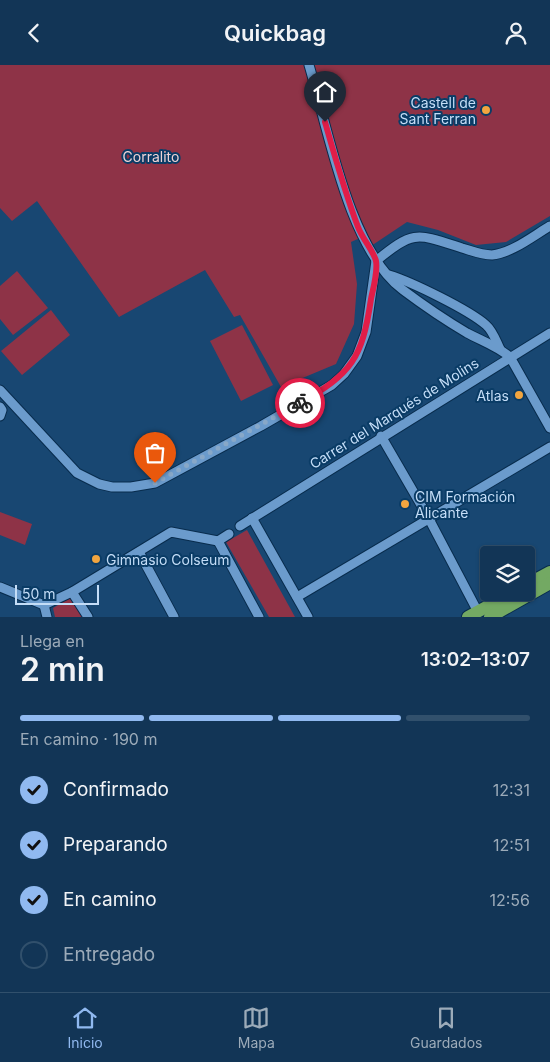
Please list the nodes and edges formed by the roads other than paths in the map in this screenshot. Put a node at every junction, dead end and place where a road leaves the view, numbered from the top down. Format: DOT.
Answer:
graph roads {
  1 [pos="309,65"];
  2 [pos="550,226"];
  3 [pos="376,261"];
  4 [pos="388,274"];
  5 [pos="550,333"];
  6 [pos="500,349"];
  7 [pos="510,357"];
  8 [pos="0,390"];
  9 [pos="550,428"];
  10 [pos="381,436"];
  11 [pos="550,447"];
  12 [pos="428,517"];
  13 [pos="252,518"];
  14 [pos="240,526"];
  15 [pos="229,533"];
  16 [pos="218,541"];
  17 [pos="139,552"];
  18 [pos="550,572"];
  19 [pos="535,580"];
  20 [pos="550,583"];
  21 [pos="0,587"];
  22 [pos="72,592"];
  23 [pos="296,597"];
  24 [pos="497,601"];
  25 [pos="44,605"];
  26 [pos="473,614"];
  27 [pos="47,617"];
  28 [pos="88,617"];
  29 [pos="174,617"];
  30 [pos="259,617"];
  31 [pos="308,617"];
  32 [pos="490,617"];
  1 -- 3 [label="street"];
  2 -- 3 [label="street"];
  3 -- 4 [label="street"];
  3 -- 8 [label="street"];
  4 -- 6 [label="street"];
  4 -- 6 [label="street"];
  5 -- 7 [label="street, Carrer del Marqués de Molins"];
  6 -- 7 [label="street"];
  7 -- 9 [label="street"];
  7 -- 10 [label="street, Carrer del Marqués de Molins"];
  10 -- 12 [label="street"];
  10 -- 13 [label="street, Carrer del Marqués de Molins"];
  11 -- 12 [label="street"];
  12 -- 23 [label="street"];
  12 -- 26 [label="street"];
  13 -- 14 [label="street, Carrer del Marqués de Molins"];
  13 -- 23 [label="street"];
  15 -- 16 [label="street"];
  16 -- 17 [label="street"];
  16 -- 30 [label="street"];
  17 -- 22 [label="street"];
  17 -- 29 [label="street"];
  18 -- 19 [label="main road"];
  20 -- 32 [label="main road"];
  21 -- 25 [label="street"];
  22 -- 25 [label="street"];
  22 -- 28 [label="street"];
  23 -- 31 [label="street"];
  24 -- 26 [label="main road"];
  25 -- 27 [label="street"];
}
